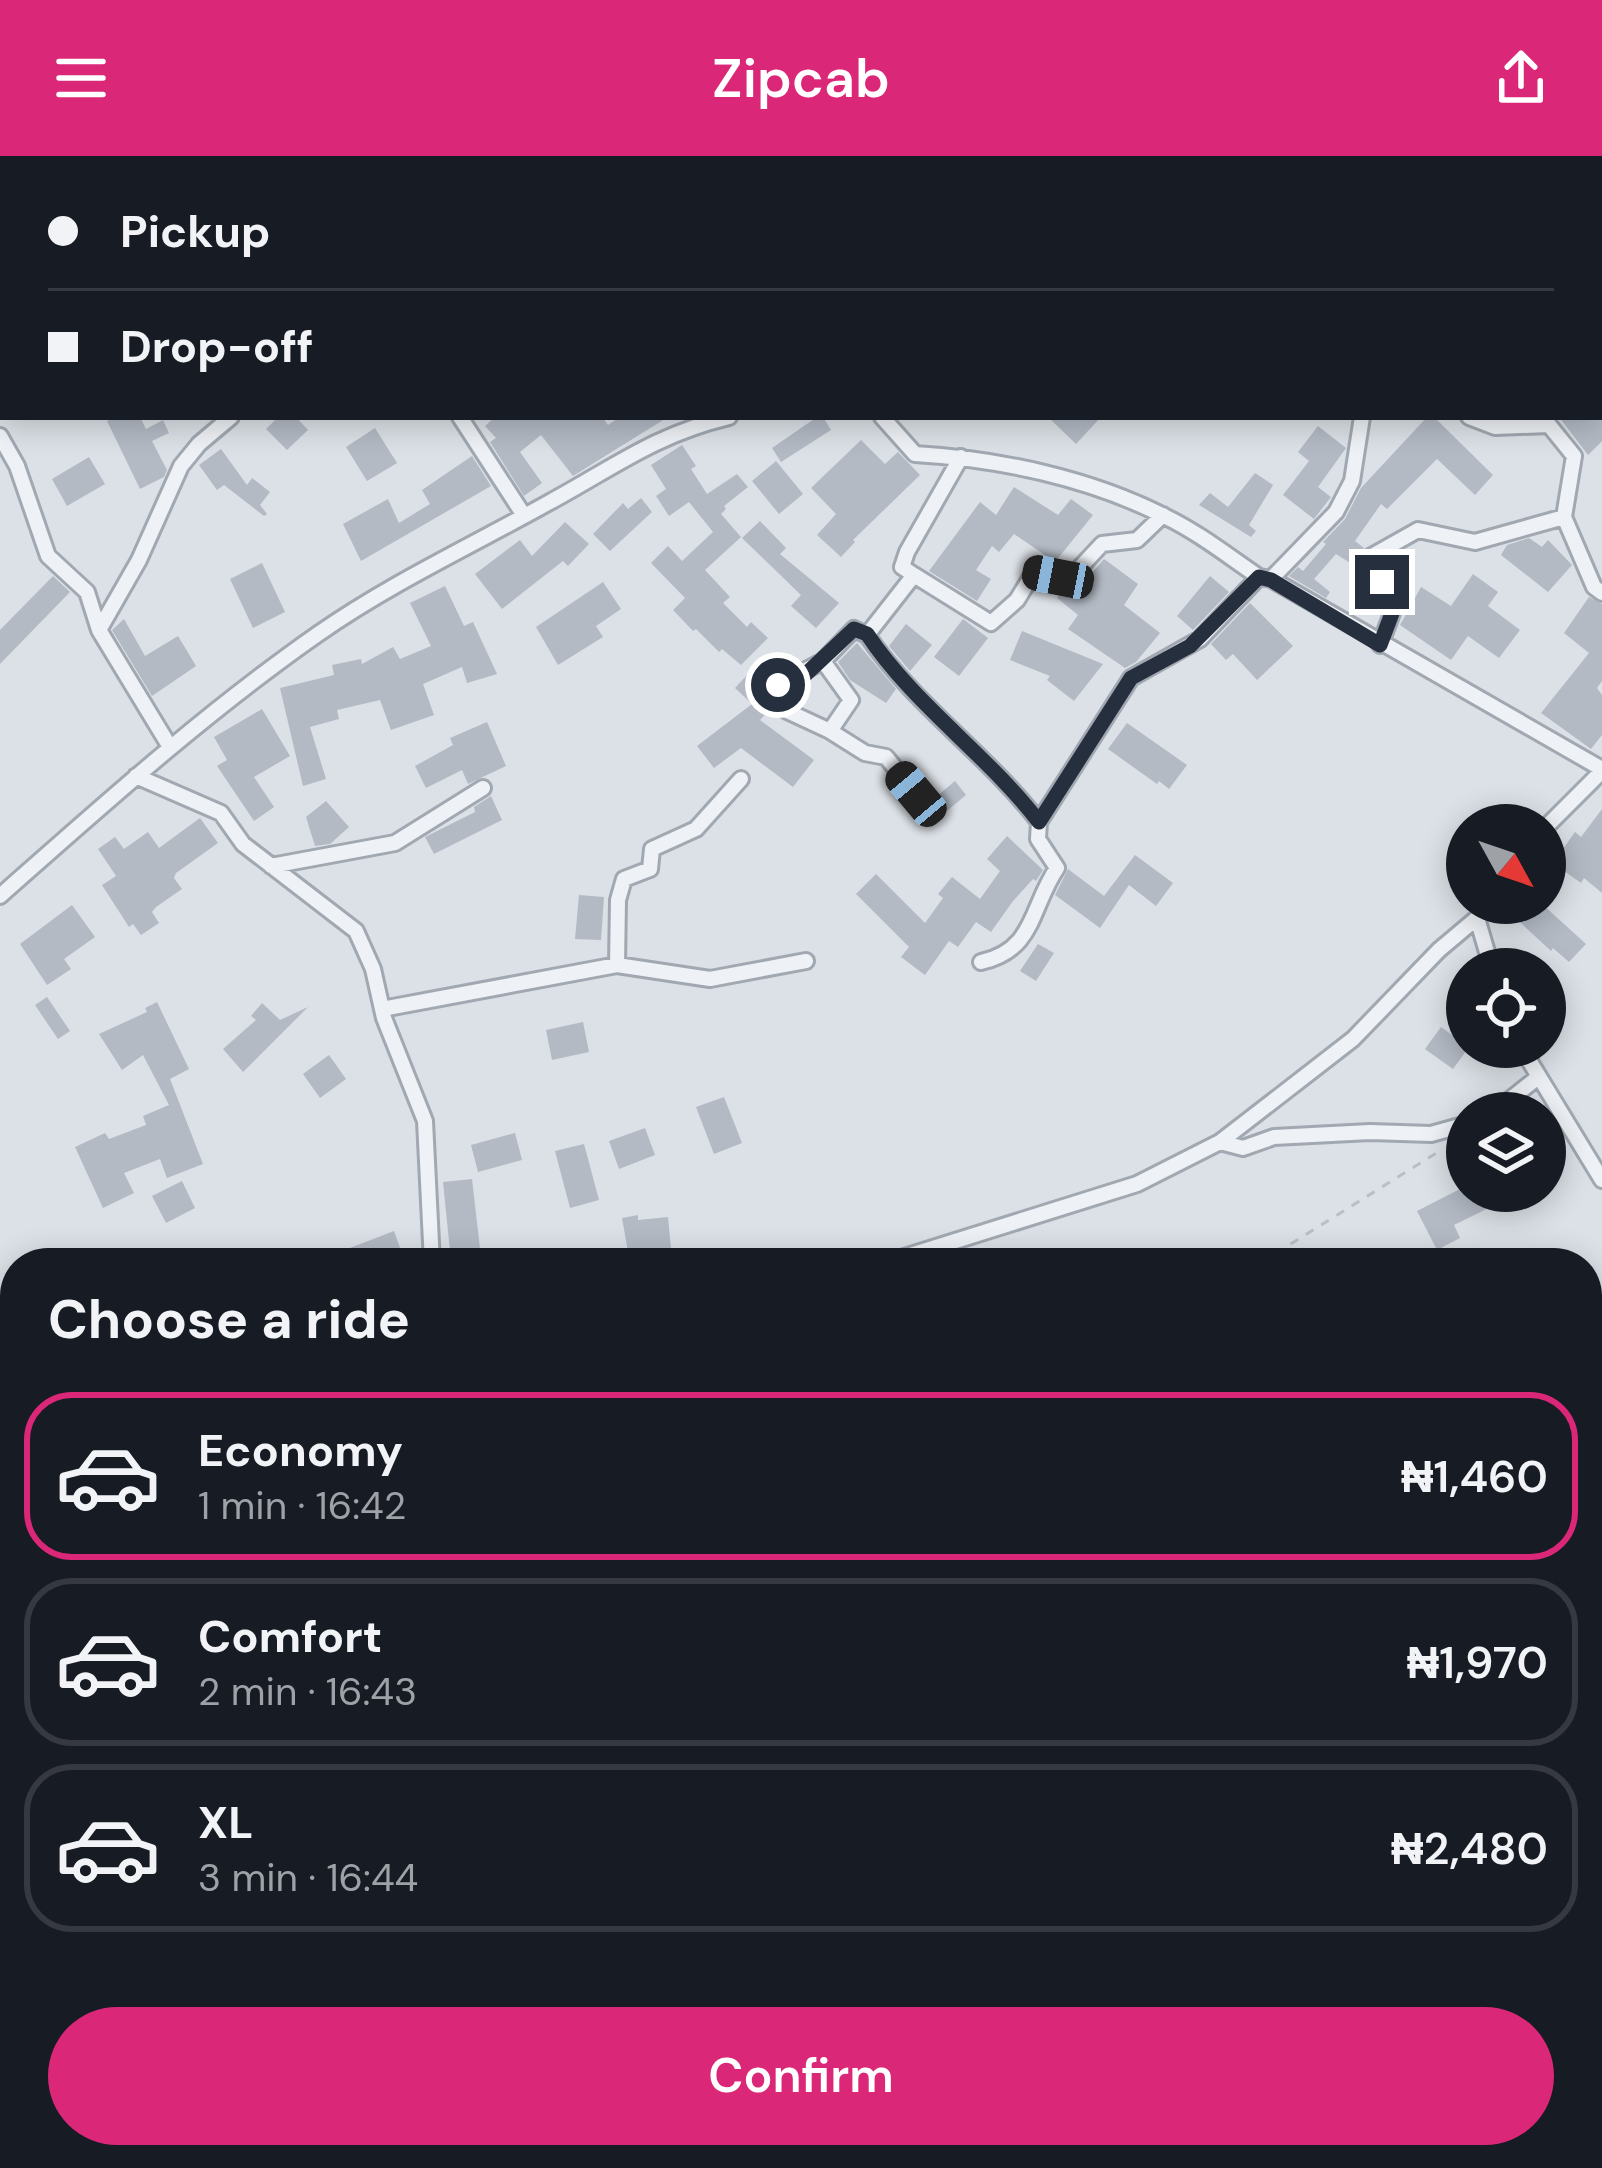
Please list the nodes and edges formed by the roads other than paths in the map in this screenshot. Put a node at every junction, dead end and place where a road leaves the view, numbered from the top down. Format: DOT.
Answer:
graph roads {
  1 [pos="227,420"];
  2 [pos="462,420"];
  3 [pos="716,420"];
  4 [pos="885,420"];
  5 [pos="1362,420"];
  6 [pos="1473,420"];
  7 [pos="0,436"];
  8 [pos="961,457"];
  9 [pos="523,514"];
  10 [pos="1162,515"];
  11 [pos="1564,517"];
  12 [pos="914,575"];
  13 [pos="1265,578"];
  14 [pos="1602,593"];
  15 [pos="99,630"];
  16 [pos="867,634"];
  17 [pos="1380,645"];
  18 [pos="823,661"];
  19 [pos="778,685"];
  20 [pos="787,711"];
  21 [pos="830,731"];
  22 [pos="170,747"];
  23 [pos="1602,770"];
  24 [pos="136,776"];
  25 [pos="741,779"];
  26 [pos="483,788"];
  27 [pos="916,794"];
  28 [pos="1566,807"];
  29 [pos="1039,822"];
  30 [pos="271,866"];
  31 [pos="0,896"];
  32 [pos="1470,924"];
  33 [pos="806,962"];
  34 [pos="981,962"];
  35 [pos="616,965"];
  36 [pos="382,1009"];
  37 [pos="1533,1068"];
  38 [pos="1538,1078"];
  39 [pos="1520,1092"];
  40 [pos="1446,1130"];
  41 [pos="1220,1142"];
  42 [pos="1602,1180"];
  43 [pos="431,1248"];
  44 [pos="933,1248"];
  1 -- 15 [label="street"];
  2 -- 9 [label="street"];
  3 -- 9 [label="street"];
  4 -- 8 [label="street"];
  5 -- 13 [label="street"];
  6 -- 11 [label="street"];
  7 -- 15 [label="street"];
  8 -- 10 [label="street"];
  8 -- 12 [label="street"];
  9 -- 22 [label="street"];
  10 -- 12 [label="street"];
  10 -- 13 [label="street"];
  11 -- 14 [label="street"];
  11 -- 17 [label="street"];
  12 -- 16 [label="street"];
  13 -- 17 [label="street"];
  13 -- 29 [label="street"];
  15 -- 22 [label="street"];
  16 -- 18 [label="street"];
  16 -- 29 [label="street"];
  17 -- 23 [label="street"];
  18 -- 19 [label="street"];
  18 -- 21 [label="street"];
  20 -- 21 [label="street"];
  21 -- 27 [label="street"];
  22 -- 24 [label="street"];
  23 -- 28 [label="street"];
  24 -- 30 [label="street"];
  24 -- 31 [label="street"];
  25 -- 35 [label="street"];
  26 -- 30 [label="street"];
  29 -- 34 [label="street"];
  30 -- 36 [label="street"];
  32 -- 41 [label="street"];
  33 -- 35 [label="street"];
  35 -- 36 [label="street"];
  36 -- 43 [label="street"];
  37 -- 38 [label="street"];
  38 -- 39 [label="street"];
  38 -- 42 [label="street"];
  40 -- 41 [label="street"];
  41 -- 44 [label="street"];
}
